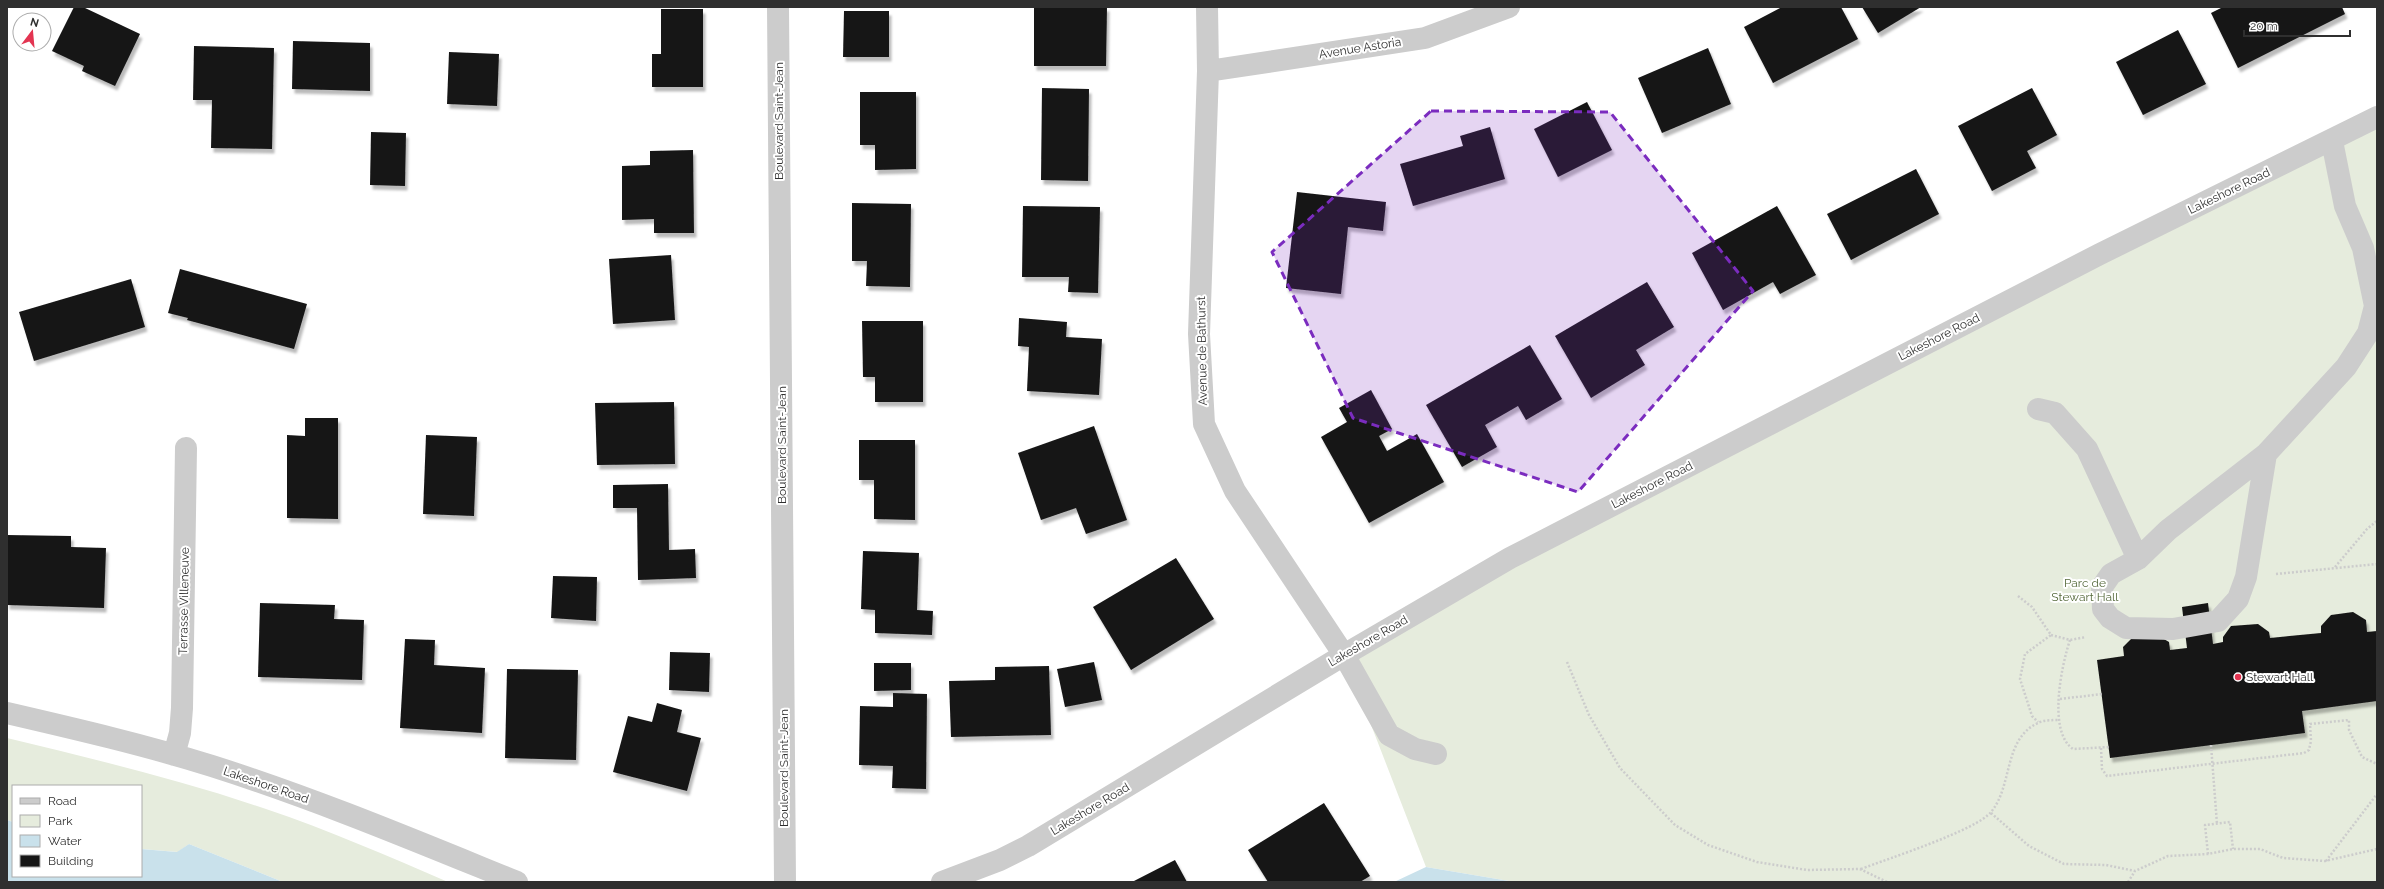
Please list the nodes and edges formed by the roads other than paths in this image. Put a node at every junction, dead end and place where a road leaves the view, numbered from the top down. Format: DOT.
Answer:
graph roads {
  1 [pos="778,7"];
  2 [pos="1207,7"];
  3 [pos="1509,7"];
  4 [pos="1208,71"];
  5 [pos="2377,117"];
  6 [pos="2332,141"];
  7 [pos="2038,409"];
  8 [pos="186,448"];
  9 [pos="2266,454"];
  10 [pos="2138,560"];
  11 [pos="1344,655"];
  12 [pos="7,713"];
  13 [pos="1436,754"];
  14 [pos="174,755"];
  15 [pos="517,882"];
  16 [pos="785,882"];
  17 [pos="942,882"];
  1 -- 16 [label="street, Boulevard Saint-Jean"];
  2 -- 4 [label="street, Avenue de Bathurst"];
  3 -- 4 [label="street, Avenue Astoria"];
  4 -- 11 [label="street, Avenue de Bathurst"];
  5 -- 6 [label="street, Lakeshore Road"];
  6 -- 9 [label="street"];
  6 -- 11 [label="street, Lakeshore Road"];
  7 -- 10 [label="street"];
  8 -- 14 [label="street, Terrasse Villeneuve"];
  9 -- 10 [label="street"];
  9 -- 10 [label="street"];
  11 -- 13 [label="street, Avenue de Bathurst"];
  11 -- 17 [label="street, Lakeshore Road"];
  12 -- 14 [label="street, Lakeshore Road"];
  14 -- 15 [label="street, Lakeshore Road"];
}
